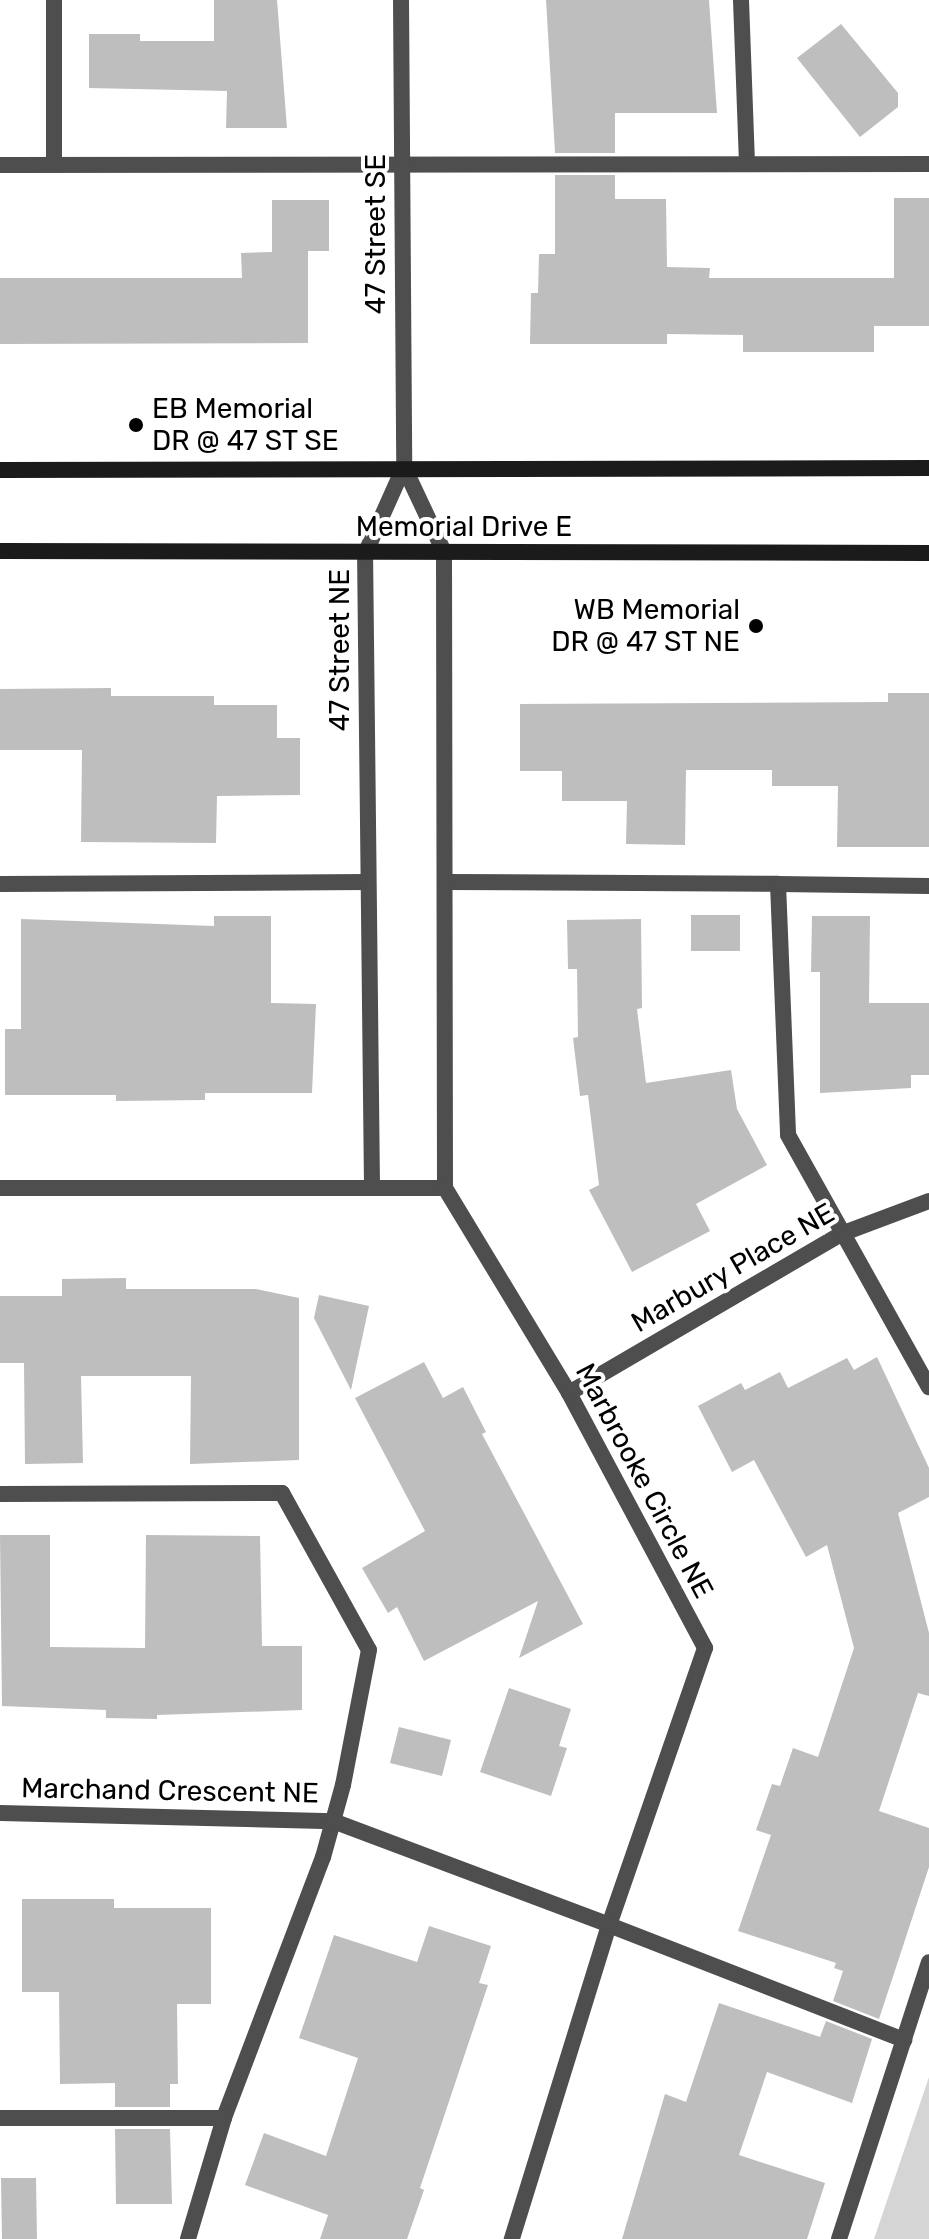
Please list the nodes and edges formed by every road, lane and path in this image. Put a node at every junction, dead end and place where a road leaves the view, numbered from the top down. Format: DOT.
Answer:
graph roads {
  1 [pos="54,0"];
  2 [pos="401,0"];
  3 [pos="741,0"];
  4 [pos="747,164"];
  5 [pos="929,164"];
  6 [pos="0,165"];
  7 [pos="54,165"];
  8 [pos="402,166"];
  9 [pos="404,467"];
  10 [pos="929,468"];
  11 [pos="0,470"];
  12 [pos="0,551"];
  13 [pos="444,552"];
  14 [pos="929,553"];
  15 [pos="365,554"];
  16 [pos="368,882"];
  17 [pos="446,882"];
  18 [pos="0,884"];
  19 [pos="778,884"];
  20 [pos="929,886"];
  21 [pos="372,1186"];
  22 [pos="0,1188"];
  23 [pos="445,1188"];
  24 [pos="929,1201"];
  25 [pos="841,1234"];
  26 [pos="929,1387"];
  27 [pos="569,1393"];
  28 [pos="0,1494"];
  29 [pos="0,1813"];
  30 [pos="333,1821"];
  31 [pos="609,1925"];
  32 [pos="929,1962"];
  33 [pos="904,2040"];
  34 [pos="0,2118"];
  35 [pos="224,2118"];
  36 [pos="188,2239"];
  37 [pos="512,2239"];
  38 [pos="839,2239"];
  1 -- 7 [label="street"];
  2 -- 8 [label="street, 47 Street SE"];
  3 -- 4 [label="street"];
  4 -- 5 [label="street"];
  4 -- 8 [label="street"];
  6 -- 7 [label="street"];
  7 -- 8 [label="street"];
  8 -- 9 [label="street, 47 Street SE"];
  9 -- 10 [label="main road"];
  9 -- 11 [label="main road"];
  9 -- 13 [label="street"];
  9 -- 15 [label="street, 47 Street NE"];
  12 -- 15 [label="main road, Memorial Drive E"];
  13 -- 14 [label="main road, Memorial Drive E"];
  13 -- 15 [label="main road, Memorial Drive E"];
  13 -- 17 [label="street"];
  15 -- 16 [label="street, 47 Street NE"];
  16 -- 18 [label="street"];
  16 -- 21 [label="street, 47 Street NE"];
  17 -- 19 [label="street"];
  17 -- 23 [label="street"];
  19 -- 20 [label="street"];
  19 -- 25 [label="street"];
  21 -- 22 [label="street"];
  21 -- 23 [label="street"];
  23 -- 27 [label="street, Marbrooke Circle NE"];
  24 -- 25 [label="street, Marbury Place NE"];
  25 -- 26 [label="street"];
  25 -- 27 [label="street, Marbury Place NE"];
  27 -- 31 [label="street, Marbrooke Circle NE"];
  28 -- 30 [label="street"];
  29 -- 30 [label="street, Marchand Crescent NE"];
  30 -- 31 [label="street, Marchand Crescent NE"];
  30 -- 35 [label="street"];
  31 -- 33 [label="street, Marchand Crescent NE"];
  31 -- 37 [label="street, Marbrooke Circle NE"];
  32 -- 33 [label="street"];
  33 -- 38 [label="street"];
  34 -- 35 [label="street"];
  35 -- 36 [label="street"];
}
